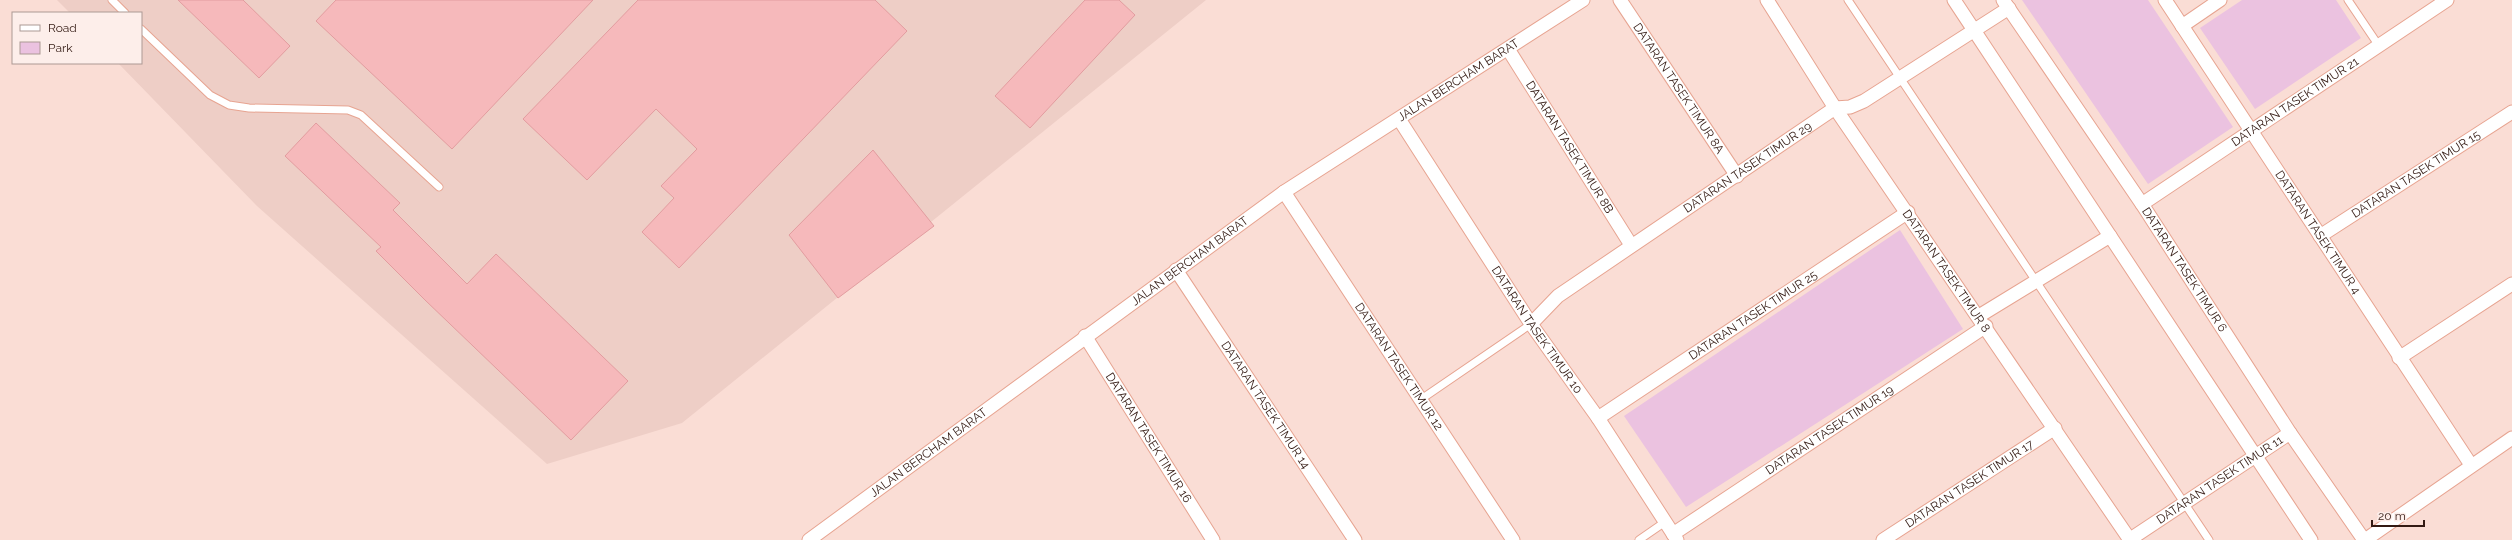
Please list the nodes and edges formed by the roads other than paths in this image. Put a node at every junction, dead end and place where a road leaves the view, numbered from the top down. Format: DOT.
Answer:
graph roads {
  1 [pos="112,0"];
  2 [pos="1583,0"];
  3 [pos="1620,0"];
  4 [pos="1767,0"];
  5 [pos="1848,0"];
  6 [pos="1954,0"];
  7 [pos="2165,0"];
  8 [pos="2220,0"];
  9 [pos="2348,0"];
  10 [pos="2447,0"];
  11 [pos="2006,4"];
  12 [pos="124,12"];
  13 [pos="2182,26"];
  14 [pos="142,30"];
  15 [pos="1975,30"];
  16 [pos="2379,46"];
  17 [pos="1508,49"];
  18 [pos="1900,78"];
  19 [pos="1835,108"];
  20 [pos="2512,112"];
  21 [pos="1399,119"];
  22 [pos="2251,131"];
  23 [pos="1737,176"];
  24 [pos="439,186"];
  25 [pos="1284,192"];
  26 [pos="2142,204"];
  27 [pos="1908,212"];
  28 [pos="2110,236"];
  29 [pos="2320,236"];
  30 [pos="1632,245"];
  31 [pos="1176,270"];
  32 [pos="2036,281"];
  33 [pos="2512,284"];
  34 [pos="1982,321"];
  35 [pos="1531,324"];
  36 [pos="1085,336"];
  37 [pos="2399,358"];
  38 [pos="1420,400"];
  39 [pos="1598,418"];
  40 [pos="2055,428"];
  41 [pos="2290,433"];
  42 [pos="2512,438"];
  43 [pos="2254,456"];
  44 [pos="2471,465"];
  45 [pos="2184,503"];
  46 [pos="1665,522"];
  47 [pos="1675,537"];
  48 [pos="808,540"];
  49 [pos="1213,540"];
  50 [pos="1355,540"];
  51 [pos="1513,540"];
  52 [pos="1639,540"];
  53 [pos="1883,540"];
  54 [pos="2129,540"];
  55 [pos="2209,540"];
  56 [pos="2311,540"];
  57 [pos="2365,540"];
  1 -- 12 [label="lane"];
  2 -- 17 [label="street, JALAN BERCHAM BARAT"];
  3 -- 23 [label="street, DATARAN TASEK TIMUR 8A"];
  4 -- 19 [label="street, DATARAN TASEK TIMUR 8"];
  5 -- 18 [label="lane"];
  6 -- 15 [label="street"];
  7 -- 13 [label="street, DATARAN TASEK TIMUR 4"];
  8 -- 13 [label="street"];
  9 -- 16 [label="lane"];
  10 -- 16 [label="street, DATARAN TASEK TIMUR 21"];
  11 -- 15 [label="street, DATARAN TASEK TIMUR 29"];
  11 -- 26 [label="street, DATARAN TASEK TIMUR 6"];
  13 -- 22 [label="street, DATARAN TASEK TIMUR 4"];
  14 -- 24 [label="lane"];
  15 -- 18 [label="street, DATARAN TASEK TIMUR 29"];
  15 -- 28 [label="street"];
  16 -- 22 [label="street, DATARAN TASEK TIMUR 21"];
  17 -- 21 [label="street, JALAN BERCHAM BARAT"];
  17 -- 30 [label="street, DATARAN TASEK TIMUR 8B"];
  18 -- 19 [label="street, DATARAN TASEK TIMUR 29"];
  18 -- 32 [label="lane"];
  19 -- 23 [label="street, DATARAN TASEK TIMUR 29"];
  19 -- 27 [label="street, DATARAN TASEK TIMUR 8"];
  20 -- 29 [label="street, DATARAN TASEK TIMUR 15"];
  21 -- 25 [label="street, JALAN BERCHAM BARAT"];
  21 -- 35 [label="street, DATARAN TASEK TIMUR 10"];
  22 -- 26 [label="street, DATARAN TASEK TIMUR 21"];
  22 -- 29 [label="street, DATARAN TASEK TIMUR 4"];
  23 -- 30 [label="street, DATARAN TASEK TIMUR 29"];
  25 -- 31 [label="street, JALAN BERCHAM BARAT"];
  25 -- 38 [label="street, DATARAN TASEK TIMUR 12"];
  26 -- 41 [label="street, DATARAN TASEK TIMUR 6"];
  27 -- 34 [label="street, DATARAN TASEK TIMUR 8"];
  27 -- 39 [label="street, DATARAN TASEK TIMUR 25"];
  28 -- 32 [label="street, DATARAN TASEK TIMUR 19"];
  28 -- 43 [label="street"];
  29 -- 37 [label="street, DATARAN TASEK TIMUR 4"];
  30 -- 35 [label="street, DATARAN TASEK TIMUR 29"];
  31 -- 36 [label="street, JALAN BERCHAM BARAT"];
  31 -- 50 [label="street, DATARAN TASEK TIMUR 14"];
  32 -- 34 [label="street, DATARAN TASEK TIMUR 19"];
  32 -- 45 [label="lane"];
  33 -- 37 [label="street"];
  34 -- 40 [label="street, DATARAN TASEK TIMUR 8"];
  34 -- 47 [label="street, DATARAN TASEK TIMUR 19"];
  35 -- 38 [label="lane"];
  35 -- 39 [label="street, DATARAN TASEK TIMUR 10"];
  36 -- 48 [label="street, JALAN BERCHAM BARAT"];
  36 -- 49 [label="street, DATARAN TASEK TIMUR 16"];
  37 -- 44 [label="street, DATARAN TASEK TIMUR 4"];
  38 -- 51 [label="street, DATARAN TASEK TIMUR 12"];
  39 -- 46 [label="street, DATARAN TASEK TIMUR 10"];
  40 -- 53 [label="street, DATARAN TASEK TIMUR 17"];
  40 -- 54 [label="street, DATARAN TASEK TIMUR 8"];
  41 -- 43 [label="street, DATARAN TASEK TIMUR 11"];
  41 -- 57 [label="street, DATARAN TASEK TIMUR 6"];
  42 -- 44 [label="street"];
  43 -- 45 [label="street, DATARAN TASEK TIMUR 11"];
  43 -- 56 [label="street"];
  44 -- 57 [label="street"];
  45 -- 54 [label="street, DATARAN TASEK TIMUR 11"];
  45 -- 55 [label="lane"];
  46 -- 47 [label="street, DATARAN TASEK TIMUR 10"];
  46 -- 52 [label="lane"];
}
